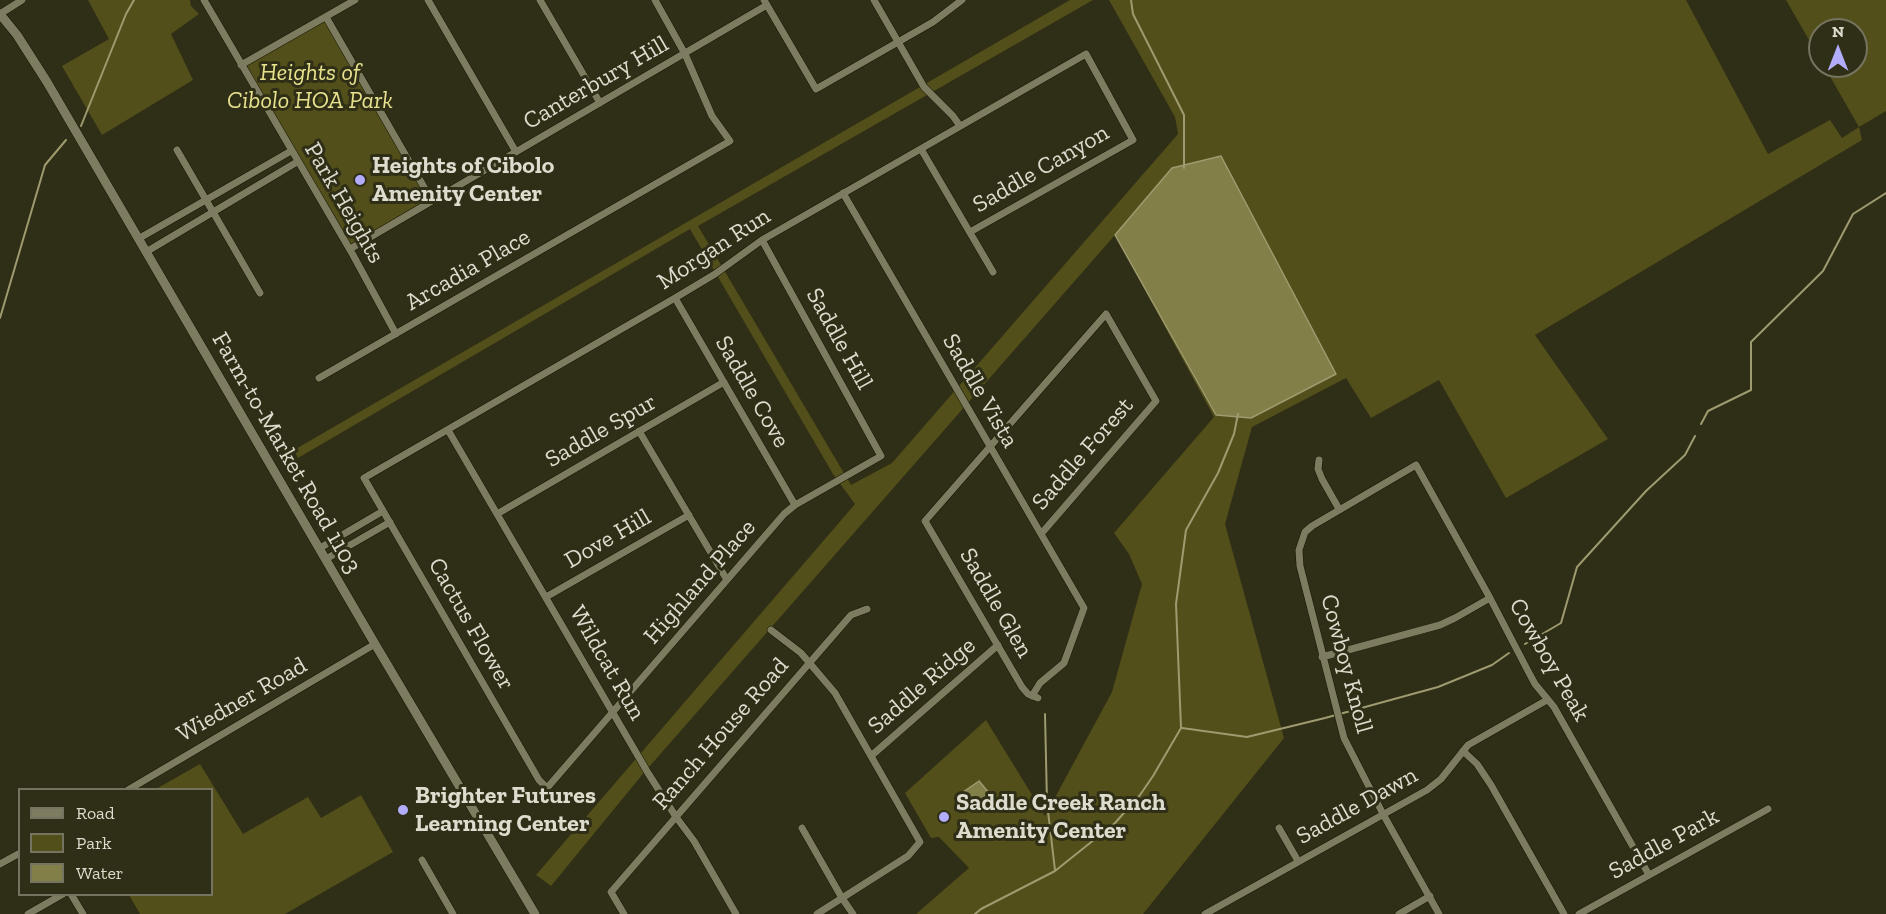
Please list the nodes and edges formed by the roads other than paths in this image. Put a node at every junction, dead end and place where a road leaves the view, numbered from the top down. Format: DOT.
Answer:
graph roads {
  1 [pos="22,0"];
  2 [pos="204,0"];
  3 [pos="355,0"];
  4 [pos="428,0"];
  5 [pos="540,0"];
  6 [pos="655,0"];
  7 [pos="874,0"];
  8 [pos="962,0"];
  9 [pos="766,2"];
  10 [pos="0,14"];
  11 [pos="326,17"];
  12 [pos="899,42"];
  13 [pos="685,54"];
  14 [pos="241,65"];
  15 [pos="600,104"];
  16 [pos="960,126"];
  17 [pos="1132,140"];
  18 [pos="921,149"];
  19 [pos="177,150"];
  20 [pos="291,151"];
  21 [pos="516,152"];
  22 [pos="297,162"];
  23 [pos="843,193"];
  24 [pos="206,200"];
  25 [pos="432,201"];
  26 [pos="213,212"];
  27 [pos="970,232"];
  28 [pos="138,239"];
  29 [pos="762,240"];
  30 [pos="350,249"];
  31 [pos="146,252"];
  32 [pos="993,272"];
  33 [pos="260,293"];
  34 [pos="675,298"];
  35 [pos="396,334"];
  36 [pos="319,378"];
  37 [pos="724,382"];
  38 [pos="448,430"];
  39 [pos="639,431"];
  40 [pos="991,447"];
  41 [pos="881,456"];
  42 [pos="1319,460"];
  43 [pos="1416,465"];
  44 [pos="364,478"];
  45 [pos="795,505"];
  46 [pos="1339,509"];
  47 [pos="383,511"];
  48 [pos="497,514"];
  49 [pos="689,515"];
  50 [pos="390,522"];
  51 [pos="1041,534"];
  52 [pos="320,548"];
  53 [pos="326,559"];
  54 [pos="727,580"];
  55 [pos="546,597"];
  56 [pos="1490,598"];
  57 [pos="867,609"];
  58 [pos="771,630"];
  59 [pos="375,644"];
  60 [pos="998,645"];
  61 [pos="1322,657"];
  62 [pos="809,662"];
  63 [pos="1035,697"];
  64 [pos="1547,699"];
  65 [pos="614,712"];
  66 [pos="1463,752"];
  67 [pos="871,756"];
  68 [pos="130,788"];
  69 [pos="547,788"];
  70 [pos="1768,809"];
  71 [pos="1383,814"];
  72 [pos="676,817"];
  73 [pos="802,828"];
  74 [pos="1279,828"];
  75 [pos="18,854"];
  76 [pos="422,860"];
  77 [pos="1298,861"];
  78 [pos="0,864"];
  79 [pos="1649,875"];
  80 [pos="60,896"];
  81 [pos="72,896"];
  82 [pos="1430,896"];
  83 [pos="842,898"];
  84 [pos="451,913"];
  85 [pos="28,914"];
  86 [pos="83,914"];
  87 [pos="535,914"];
  88 [pos="624,914"];
  89 [pos="736,914"];
  90 [pos="817,914"];
  91 [pos="853,914"];
  92 [pos="1205,914"];
  93 [pos="1399,914"];
  94 [pos="1439,914"];
  95 [pos="1564,914"];
  96 [pos="1579,914"];
  1 -- 10 [label="street"];
  2 -- 14 [label="street, Park Heights"];
  3 -- 11 [label="street"];
  4 -- 21 [label="street"];
  5 -- 15 [label="street"];
  6 -- 13 [label="street"];
  7 -- 12 [label="street"];
  8 -- 12 [label="street"];
  9 -- 12 [label="street"];
  9 -- 13 [label="street, Canterbury Hill"];
  10 -- 28 [label="main road, Farm-to-Market Road 1103"];
  11 -- 14 [label="street"];
  11 -- 25 [label="street"];
  12 -- 16 [label="street"];
  13 -- 15 [label="street, Canterbury Hill"];
  13 -- 35 [label="street, Arcadia Place"];
  14 -- 20 [label="street, Park Heights"];
  15 -- 21 [label="street, Canterbury Hill"];
  16 -- 17 [label="street, Morgan Run"];
  16 -- 18 [label="street, Morgan Run"];
  17 -- 27 [label="street, Saddle Canyon"];
  18 -- 23 [label="street, Morgan Run"];
  18 -- 27 [label="street"];
  19 -- 24 [label="street"];
  20 -- 22 [label="street, Park Heights"];
  20 -- 24 [label="street"];
  21 -- 25 [label="street, Canterbury Hill"];
  22 -- 26 [label="street"];
  22 -- 30 [label="street, Park Heights"];
  23 -- 29 [label="street, Morgan Run"];
  23 -- 40 [label="street, Saddle Vista"];
  24 -- 26 [label="street"];
  24 -- 28 [label="street"];
  25 -- 30 [label="street, Canterbury Hill"];
  26 -- 31 [label="street"];
  26 -- 33 [label="street"];
  27 -- 32 [label="street"];
  28 -- 31 [label="main road, Farm-to-Market Road 1103"];
  29 -- 34 [label="street, Morgan Run"];
  29 -- 41 [label="street, Saddle Hill"];
  30 -- 35 [label="street, Park Heights"];
  31 -- 52 [label="main road, Farm-to-Market Road 1103"];
  34 -- 37 [label="street, Saddle Cove"];
  34 -- 38 [label="street, Morgan Run"];
  35 -- 36 [label="street, Arcadia Place"];
  37 -- 39 [label="street, Saddle Spur"];
  37 -- 45 [label="street, Saddle Cove"];
  38 -- 44 [label="street, Morgan Run"];
  38 -- 48 [label="street, Wildcat Run"];
  39 -- 48 [label="street, Saddle Spur"];
  39 -- 49 [label="street"];
  40 -- 51 [label="street, Saddle Vista"];
  40 -- 51 [label="street, Saddle Forest"];
  40 -- 60 [label="street, Saddle Glen"];
  41 -- 45 [label="street, Highland Place"];
  42 -- 46 [label="street"];
  43 -- 46 [label="street, Cowboy Knoll"];
  43 -- 56 [label="street, Cowboy Peak"];
  44 -- 47 [label="street, Cactus Flower"];
  45 -- 54 [label="street, Highland Place"];
  46 -- 61 [label="street, Cowboy Knoll"];
  47 -- 50 [label="street, Cactus Flower"];
  47 -- 52 [label="street"];
  48 -- 55 [label="street, Wildcat Run"];
  49 -- 54 [label="street"];
  49 -- 55 [label="street, Dove Hill"];
  50 -- 53 [label="street"];
  50 -- 69 [label="street, Cactus Flower"];
  51 -- 63 [label="street, Saddle Vista"];
  52 -- 53 [label="main road, Farm-to-Market Road 1103"];
  53 -- 59 [label="main road, Farm-to-Market Road 1103"];
  54 -- 65 [label="street, Highland Place"];
  55 -- 65 [label="street, Wildcat Run"];
  56 -- 61 [label="street"];
  56 -- 64 [label="street, Cowboy Peak"];
  57 -- 62 [label="street, Ranch House Road"];
  58 -- 62 [label="street"];
  59 -- 68 [label="street, Wiedner Road"];
  59 -- 87 [label="main road, Farm-to-Market Road 1103"];
  60 -- 63 [label="street, Saddle Glen"];
  60 -- 67 [label="street, Saddle Ridge"];
  61 -- 71 [label="street, Cowboy Knoll"];
  62 -- 67 [label="street"];
  62 -- 72 [label="street, Ranch House Road"];
  64 -- 66 [label="street, Saddle Dawn"];
  64 -- 79 [label="street, Cowboy Peak"];
  65 -- 69 [label="street, Highland Place"];
  65 -- 72 [label="street, Wildcat Run"];
  66 -- 71 [label="street, Saddle Dawn"];
  66 -- 95 [label="street"];
  67 -- 83 [label="street"];
  70 -- 79 [label="street, Saddle Park"];
  71 -- 77 [label="street, Saddle Dawn"];
  71 -- 82 [label="street, Cowboy Knoll"];
  72 -- 88 [label="street, Ranch House Road"];
  72 -- 89 [label="street, Wildcat Run"];
  73 -- 83 [label="street"];
  74 -- 77 [label="street"];
  75 -- 78 [label="street"];
  76 -- 84 [label="street"];
  77 -- 92 [label="street, Saddle Dawn"];
  79 -- 96 [label="street, Saddle Park"];
  80 -- 85 [label="street"];
  81 -- 86 [label="street"];
  82 -- 93 [label="street"];
  82 -- 94 [label="street, Cowboy Knoll"];
  83 -- 90 [label="street"];
  83 -- 91 [label="street"];
}
